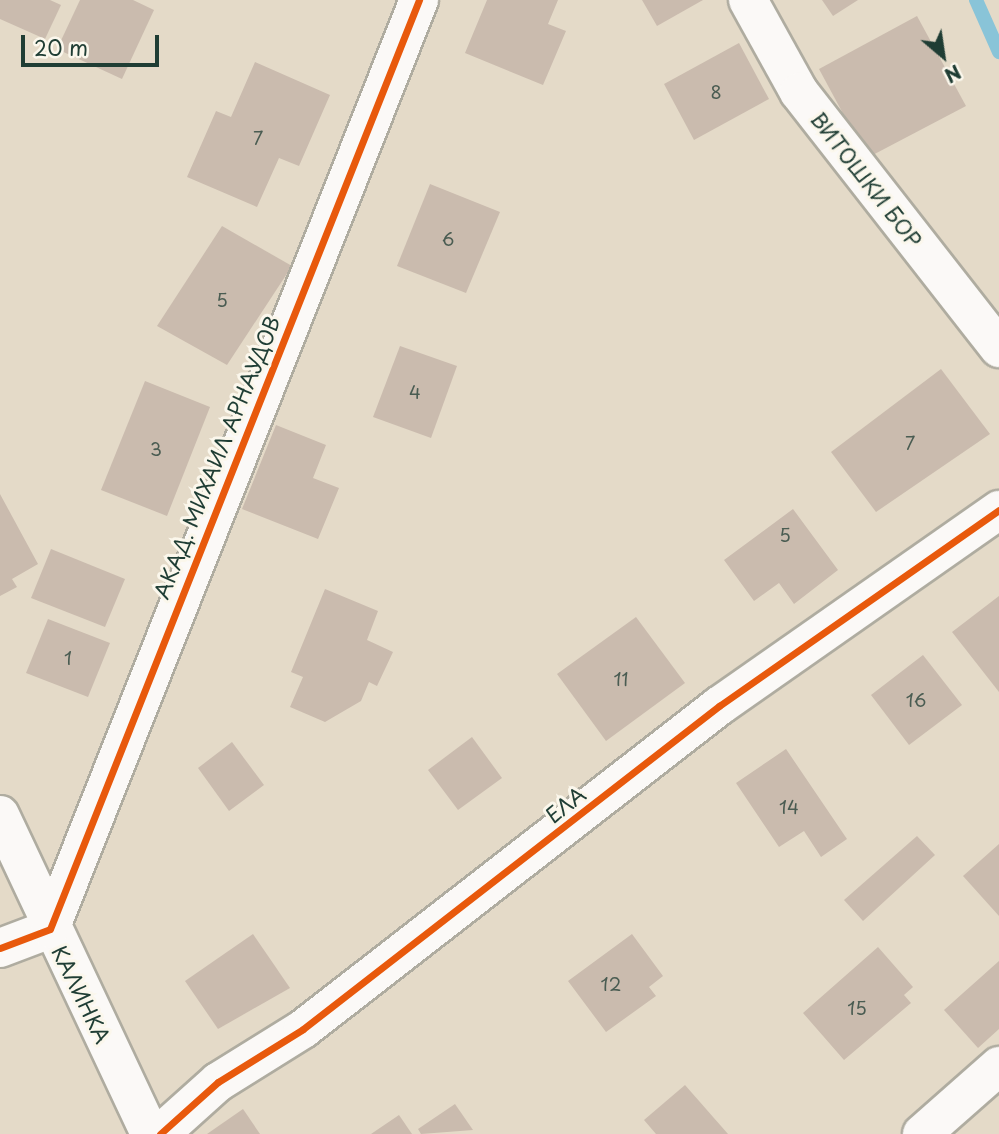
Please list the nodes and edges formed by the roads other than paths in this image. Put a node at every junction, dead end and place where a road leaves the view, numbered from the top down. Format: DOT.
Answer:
graph roads {
  1 [pos="419,0"];
  2 [pos="748,0"];
  3 [pos="999,348"];
  4 [pos="999,510"];
  5 [pos="0,815"];
  6 [pos="50,929"];
  7 [pos="0,948"];
  8 [pos="999,1066"];
  9 [pos="150,1134"];
  10 [pos="160,1134"];
  11 [pos="922,1134"];
  1 -- 6 [label="street, АКАД. МИХАИЛ АРНАУДОВ"];
  2 -- 3 [label="street, ВИТОШКИ БОР"];
  4 -- 10 [label="street, ЕЛА"];
  5 -- 6 [label="street, КАЛИНКА"];
  6 -- 7 [label="street"];
  6 -- 9 [label="street, КАЛИНКА"];
  8 -- 11 [label="street"];
}
